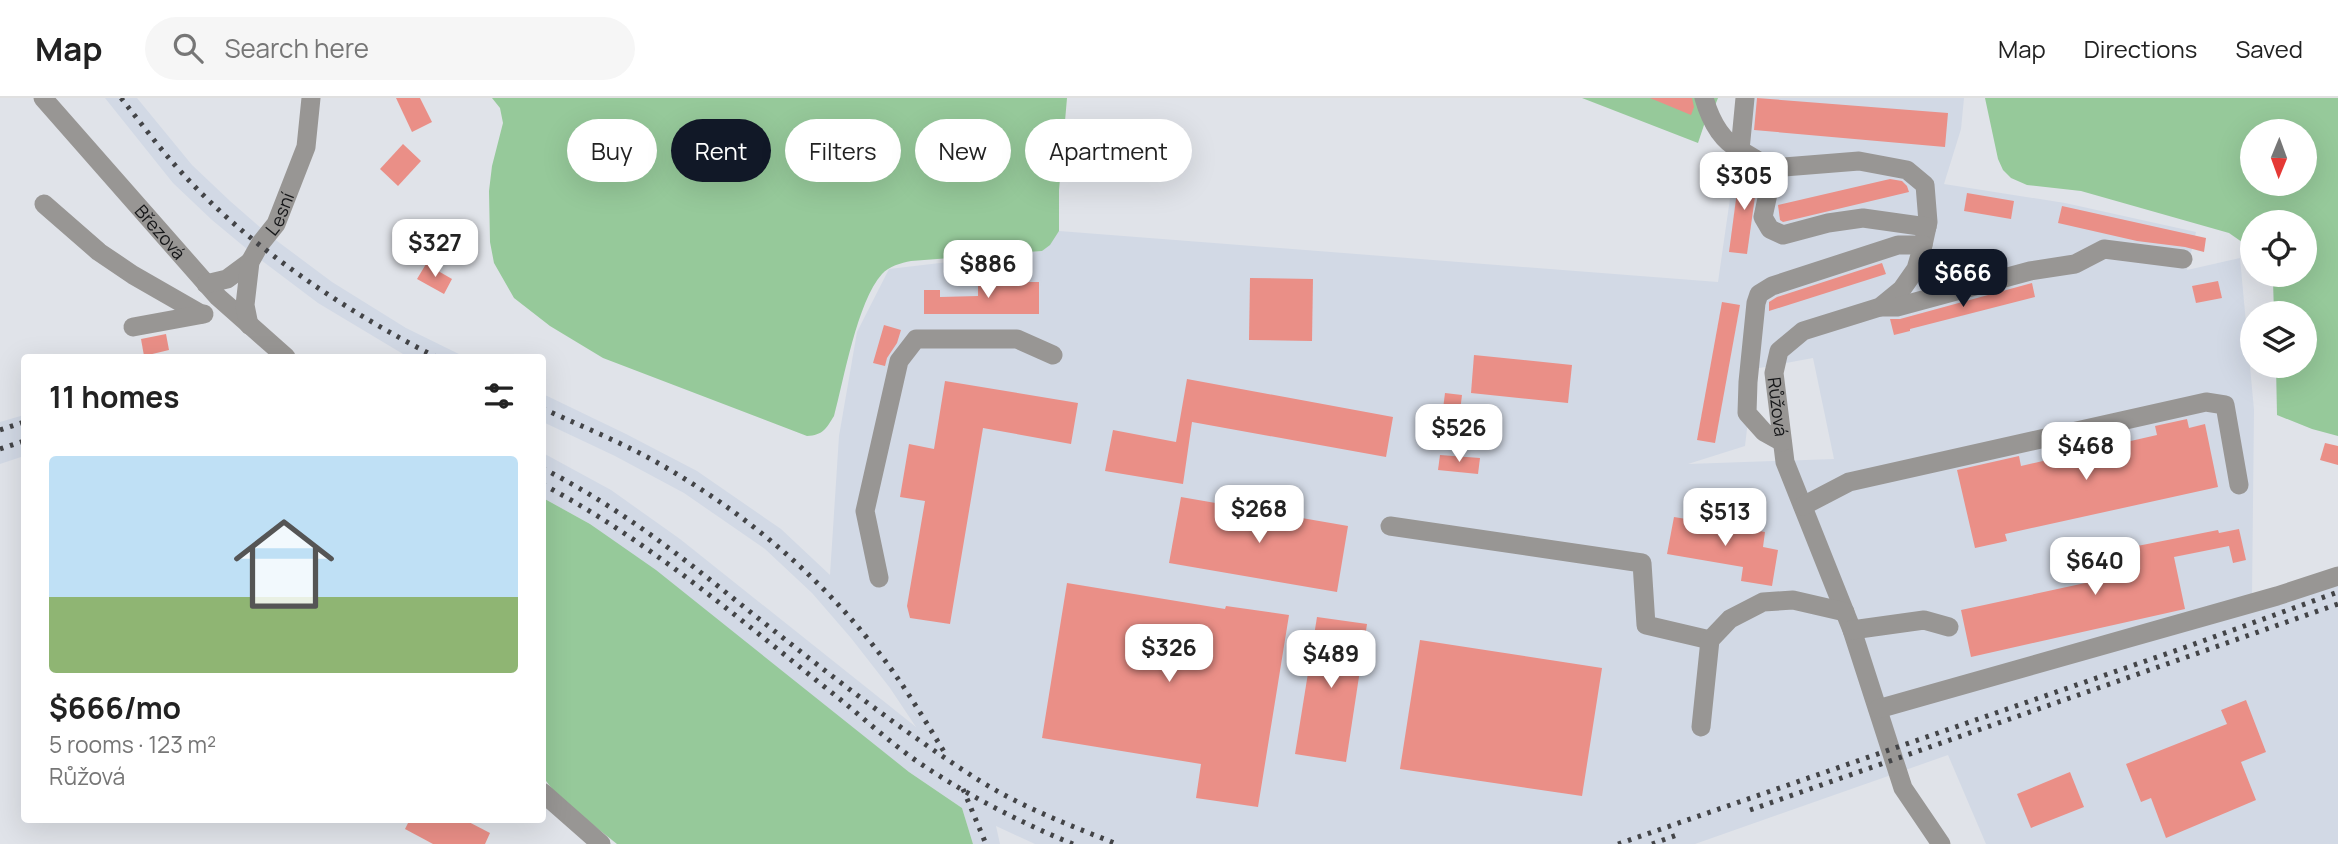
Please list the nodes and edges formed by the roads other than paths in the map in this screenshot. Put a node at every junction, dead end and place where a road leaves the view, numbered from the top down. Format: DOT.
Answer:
graph roads {
  1 [pos="43,98"];
  2 [pos="311,98"];
  3 [pos="1704,98"];
  4 [pos="1745,98"];
  5 [pos="1740,150"];
  6 [pos="1774,166"];
  7 [pos="44,204"];
  8 [pos="1925,236"];
  9 [pos="2183,259"];
  10 [pos="250,262"];
  11 [pos="206,284"];
  12 [pos="1880,307"];
  13 [pos="231,309"];
  14 [pos="201,314"];
  15 [pos="249,325"];
  16 [pos="133,327"];
  17 [pos="283,354"];
  18 [pos="1053,355"];
  19 [pos="1782,442"];
  20 [pos="2239,485"];
  21 [pos="1803,506"];
  22 [pos="1390,526"];
  23 [pos="2338,576"];
  24 [pos="879,578"];
  25 [pos="1849,621"];
  26 [pos="1949,627"];
  27 [pos="1710,640"];
  28 [pos="1878,709"];
  29 [pos="1701,727"];
  30 [pos="546,796"];
  31 [pos="601,844"];
  32 [pos="1941,844"];
  1 -- 11 [label="street, Březová"];
  2 -- 10 [label="street, Lesní"];
  3 -- 5 [label="street, Růžová"];
  4 -- 5 [label="street"];
  5 -- 6 [label="street, Růžová"];
  6 -- 8 [label="street, Růžová"];
  6 -- 8 [label="street"];
  7 -- 14 [label="street"];
  8 -- 12 [label="street, Růžová"];
  8 -- 19 [label="street"];
  9 -- 12 [label="street"];
  10 -- 11 [label="street"];
  10 -- 15 [label="street, Lesní"];
  11 -- 13 [label="street, Březová"];
  12 -- 19 [label="street, Růžová"];
  13 -- 14 [label="street"];
  13 -- 15 [label="street, Březová"];
  14 -- 16 [label="street"];
  15 -- 17 [label="street, Březová"];
  18 -- 24 [label="street"];
  19 -- 21 [label="street, Růžová"];
  20 -- 21 [label="street"];
  21 -- 25 [label="street, Růžová"];
  22 -- 27 [label="street"];
  23 -- 28 [label="street"];
  25 -- 26 [label="street"];
  25 -- 27 [label="street"];
  25 -- 28 [label="street, Růžová"];
  27 -- 29 [label="street"];
  28 -- 32 [label="street, Růžová"];
  30 -- 31 [label="street"];
}
